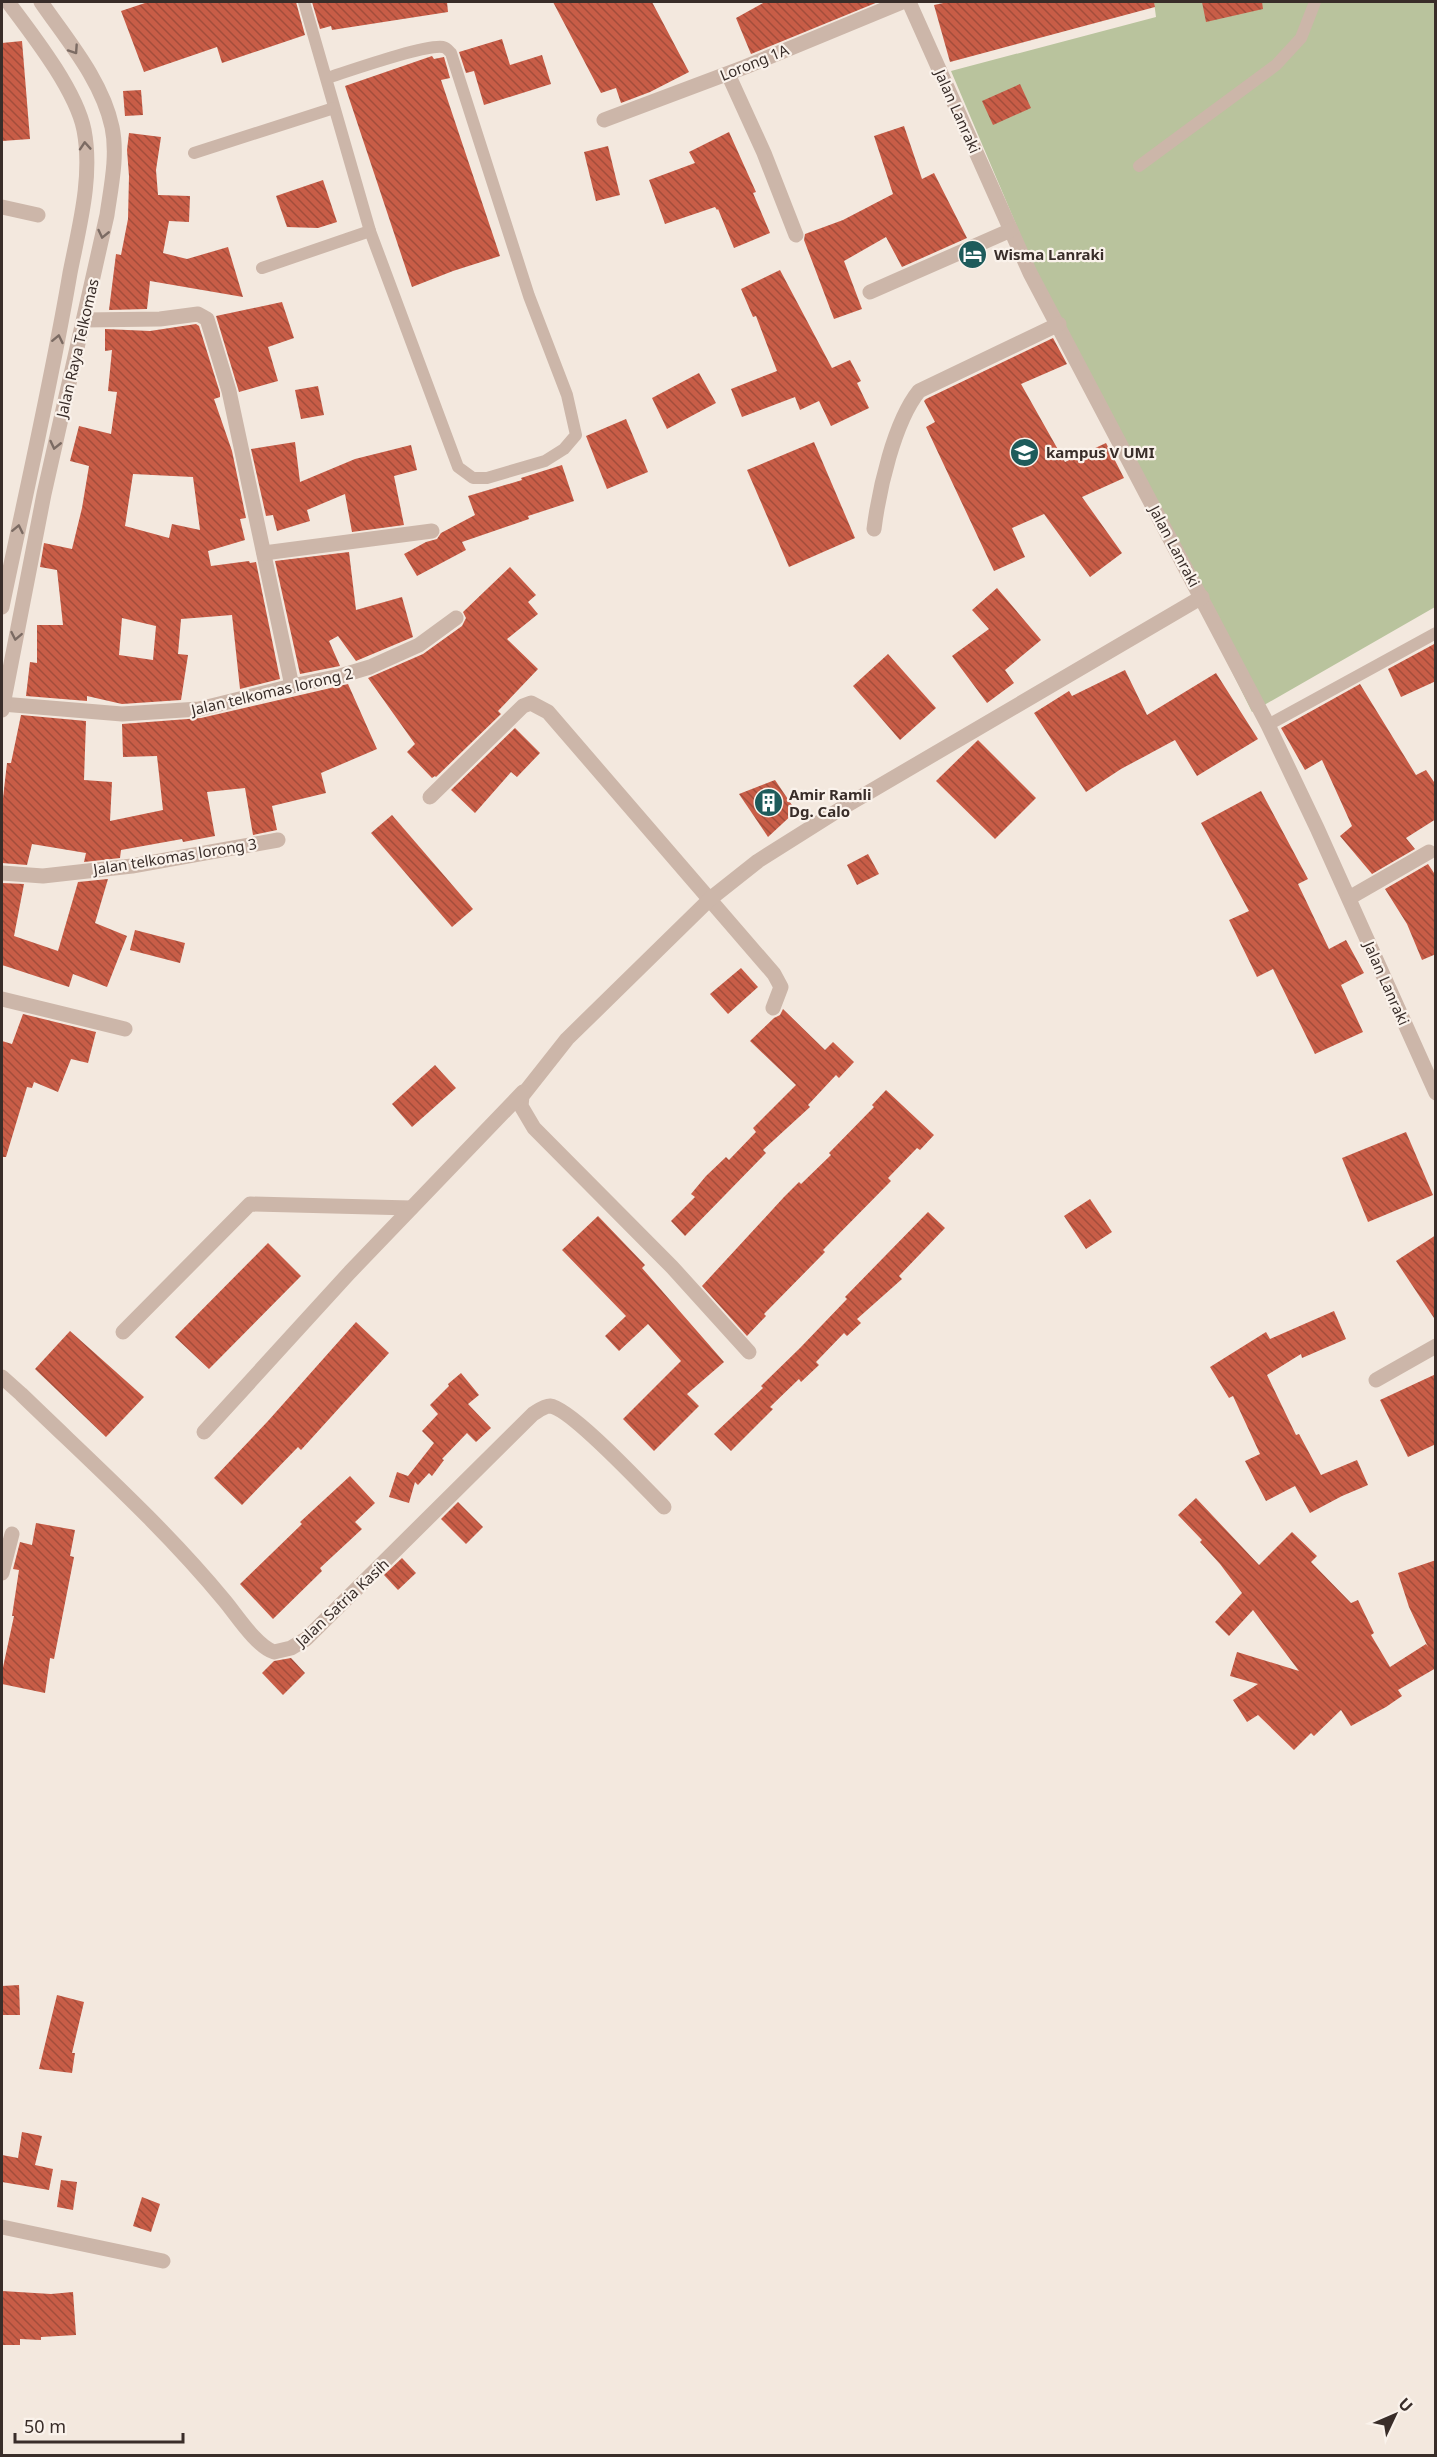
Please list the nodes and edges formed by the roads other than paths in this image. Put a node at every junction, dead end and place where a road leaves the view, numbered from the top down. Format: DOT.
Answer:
graph roads {
  1 [pos="8,2"];
  2 [pos="41,2"];
  3 [pos="304,2"];
  4 [pos="902,2"];
  5 [pos="909,2"];
  6 [pos="1316,2"];
  7 [pos="728,74"];
  8 [pos="327,78"];
  9 [pos="334,108"];
  10 [pos="604,120"];
  11 [pos="194,153"];
  12 [pos="1139,166"];
  13 [pos="2,207"];
  14 [pos="38,215"];
  15 [pos="1011,230"];
  16 [pos="370,231"];
  17 [pos="796,235"];
  18 [pos="262,268"];
  19 [pos="870,292"];
  20 [pos="84,320"];
  21 [pos="1059,324"];
  22 [pos="874,529"];
  23 [pos="432,531"];
  24 [pos="264,553"];
  25 [pos="1202,597"];
  26 [pos="2,607"];
  27 [pos="456,618"];
  28 [pos="1436,633"];
  29 [pos="292,686"];
  30 [pos="2,706"];
  31 [pos="1268,725"];
  32 [pos="430,797"];
  33 [pos="278,840"];
  34 [pos="1429,852"];
  35 [pos="2,873"];
  36 [pos="1349,898"];
  37 [pos="710,899"];
  38 [pos="2,999"];
  39 [pos="773,1008"];
  40 [pos="125,1029"];
  41 [pos="529,1085"];
  42 [pos="1435,1090"];
  43 [pos="411,1208"];
  44 [pos="123,1332"];
  45 [pos="1436,1346"];
  46 [pos="749,1352"];
  47 [pos="2,1377"];
  48 [pos="1376,1380"];
  49 [pos="204,1432"];
  50 [pos="664,1507"];
  51 [pos="12,1534"];
  52 [pos="2,1573"];
  53 [pos="2,2227"];
  54 [pos="163,2261"];
  26 -- 1 [label="street, Jalan Raya Telkomas, one-way"];
  2 -- 20 [label="street, Jalan Raya Telkomas, one-way"];
  3 -- 8 [label="lane"];
  4 -- 7 [label="street, Lorong 1A"];
  5 -- 15 [label="street, Jalan Lanraki"];
  6 -- 12 [label="lane"];
  7 -- 10 [label="street, Lorong 1A"];
  7 -- 17 [label="street"];
  8 -- 9 [label="lane"];
  8 -- 16 [label="lane"];
  9 -- 11 [label="lane"];
  9 -- 16 [label="lane"];
  13 -- 14 [label="street"];
  15 -- 19 [label="street"];
  15 -- 21 [label="street, Jalan Lanraki"];
  16 -- 18 [label="lane"];
  20 -- 24 [label="street"];
  20 -- 30 [label="street, Jalan Raya Telkomas, one-way"];
  21 -- 22 [label="street"];
  21 -- 25 [label="street, Jalan Lanraki"];
  23 -- 24 [label="street"];
  24 -- 29 [label="street"];
  25 -- 31 [label="street, Jalan Lanraki"];
  25 -- 37 [label="street"];
  27 -- 29 [label="street, Jalan telkomas lorong 2"];
  28 -- 31 [label="lane"];
  29 -- 30 [label="street, Jalan telkomas lorong 2"];
  31 -- 36 [label="street, Jalan Lanraki"];
  32 -- 37 [label="street"];
  33 -- 35 [label="street, Jalan telkomas lorong 3"];
  34 -- 36 [label="street"];
  36 -- 42 [label="street, Jalan Lanraki"];
  37 -- 39 [label="street"];
  37 -- 41 [label="street"];
  38 -- 40 [label="street"];
  41 -- 43 [label="street"];
  41 -- 46 [label="street"];
  43 -- 44 [label="street"];
  43 -- 49 [label="street"];
  45 -- 48 [label="street"];
  47 -- 50 [label="street, Jalan Satria Kasih"];
  51 -- 52 [label="street"];
  53 -- 54 [label="street"];
}
